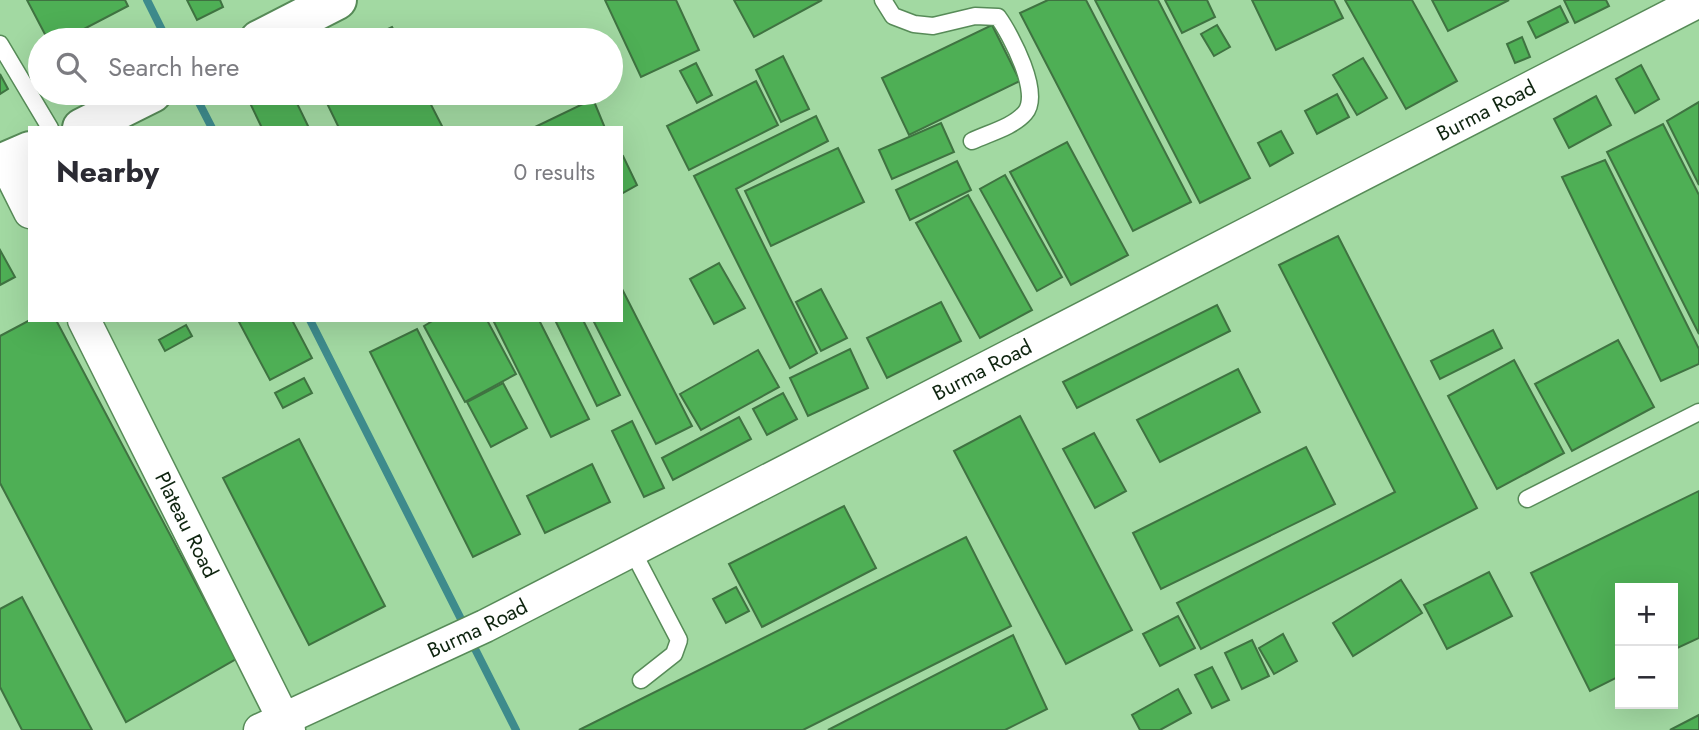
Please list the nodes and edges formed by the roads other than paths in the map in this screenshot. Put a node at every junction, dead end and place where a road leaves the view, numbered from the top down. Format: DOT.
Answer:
graph roads {
  1 [pos="337,0"];
  2 [pos="883,0"];
  3 [pos="1697,6"];
  4 [pos="282,28"];
  5 [pos="0,44"];
  6 [pos="28,91"];
  7 [pos="36,105"];
  8 [pos="128,105"];
  9 [pos="49,126"];
  10 [pos="86,126"];
  11 [pos="972,141"];
  12 [pos="11,159"];
  13 [pos="28,206"];
  14 [pos="85,322"];
  15 [pos="1699,412"];
  16 [pos="1527,499"];
  17 [pos="632,550"];
  18 [pos="641,680"];
  19 [pos="277,726"];
  1 -- 4 [label="main road"];
  2 -- 11 [label="lane"];
  3 -- 17 [label="street, Burma Road"];
  5 -- 6 [label="lane"];
  7 -- 9 [label="lane"];
  8 -- 10 [label="main road"];
  12 -- 13 [label="street"];
  14 -- 19 [label="street, Plateau Road"];
  15 -- 16 [label="lane"];
  17 -- 18 [label="lane"];
  17 -- 19 [label="street, Burma Road"];
}
